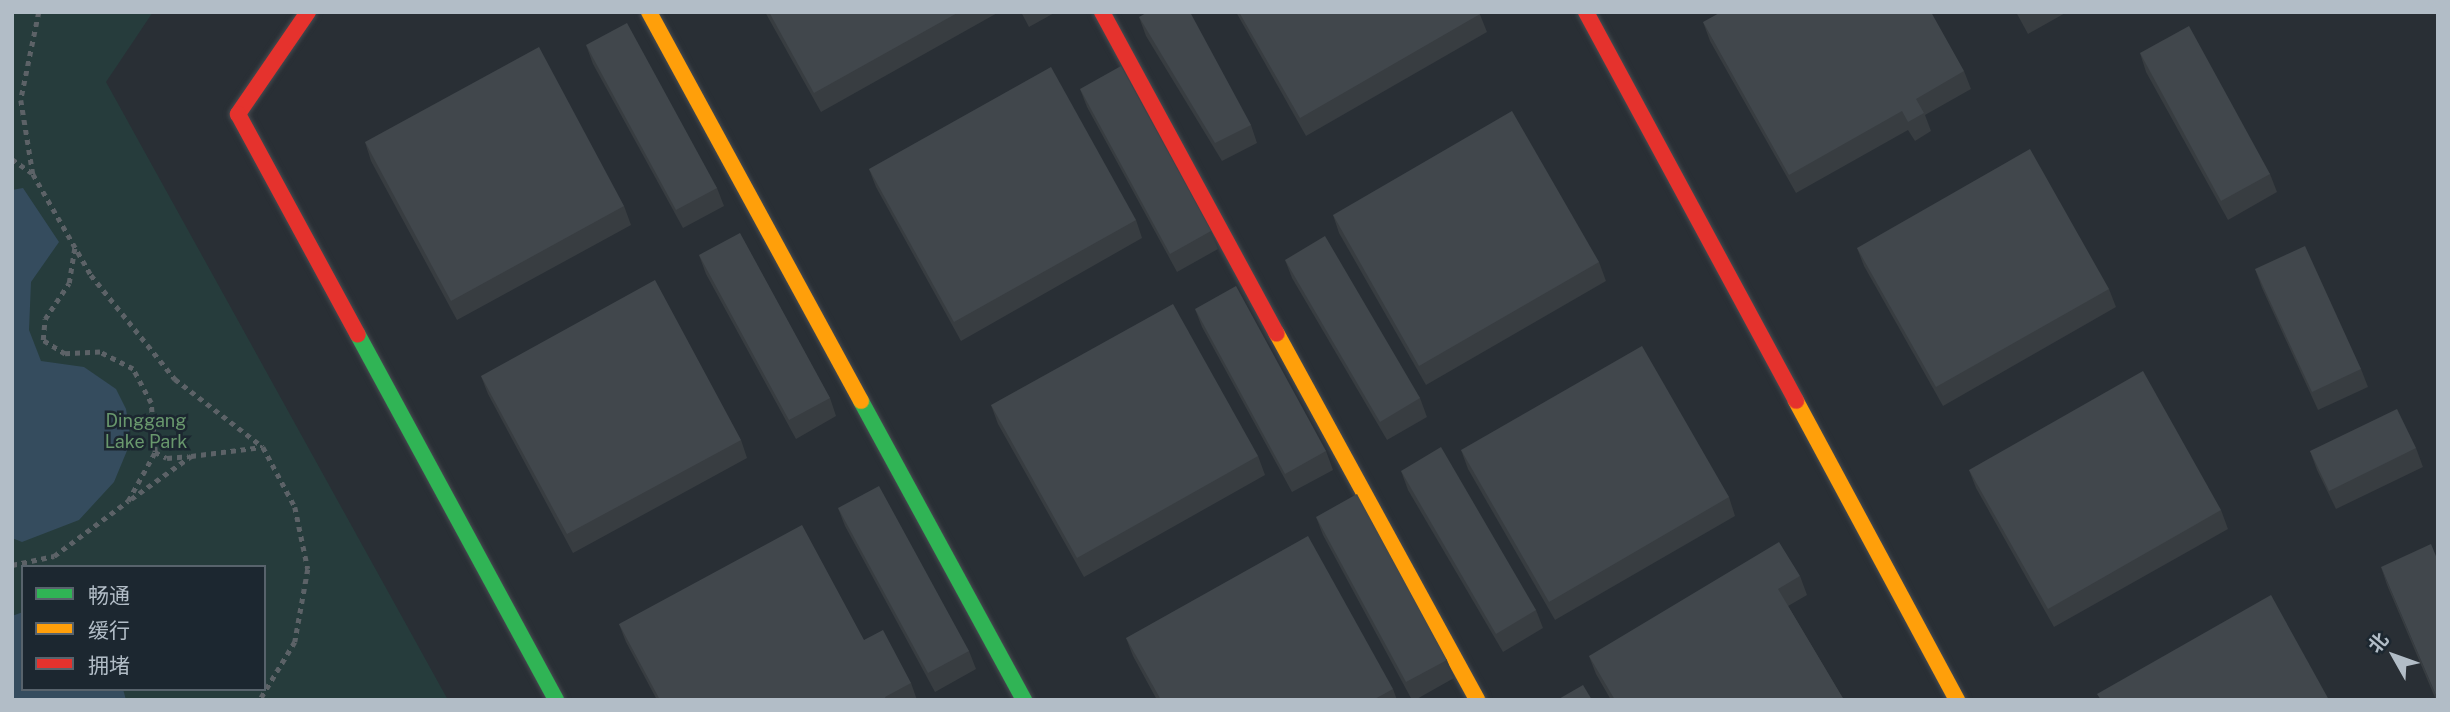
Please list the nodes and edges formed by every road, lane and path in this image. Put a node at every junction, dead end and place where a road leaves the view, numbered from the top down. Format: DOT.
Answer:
graph roads {
  1 [pos="39,12"];
  2 [pos="308,12"];
  3 [pos="649,12"];
  4 [pos="1102,12"];
  5 [pos="1586,12"];
  6 [pos="12,159"];
  7 [pos="33,174"];
  8 [pos="75,246"];
  9 [pos="263,447"];
  10 [pos="155,452"];
  11 [pos="191,456"];
  12 [pos="128,501"];
  13 [pos="12,565"];
  14 [pos="266,690"];
  15 [pos="556,700"];
  16 [pos="1024,700"];
  17 [pos="1477,700"];
  18 [pos="1957,700"];
  1 -- 7 [label="path"];
  2 -- 15 [label="street"];
  3 -- 16 [label="street"];
  4 -- 17 [label="street"];
  5 -- 18 [label="street"];
  6 -- 7 [label="path"];
  7 -- 8 [label="path"];
  8 -- 9 [label="path"];
  8 -- 10 [label="path"];
  9 -- 11 [label="path"];
  9 -- 14 [label="path"];
  10 -- 11 [label="path"];
  10 -- 12 [label="path"];
  11 -- 12 [label="path"];
  12 -- 13 [label="path"];
}
